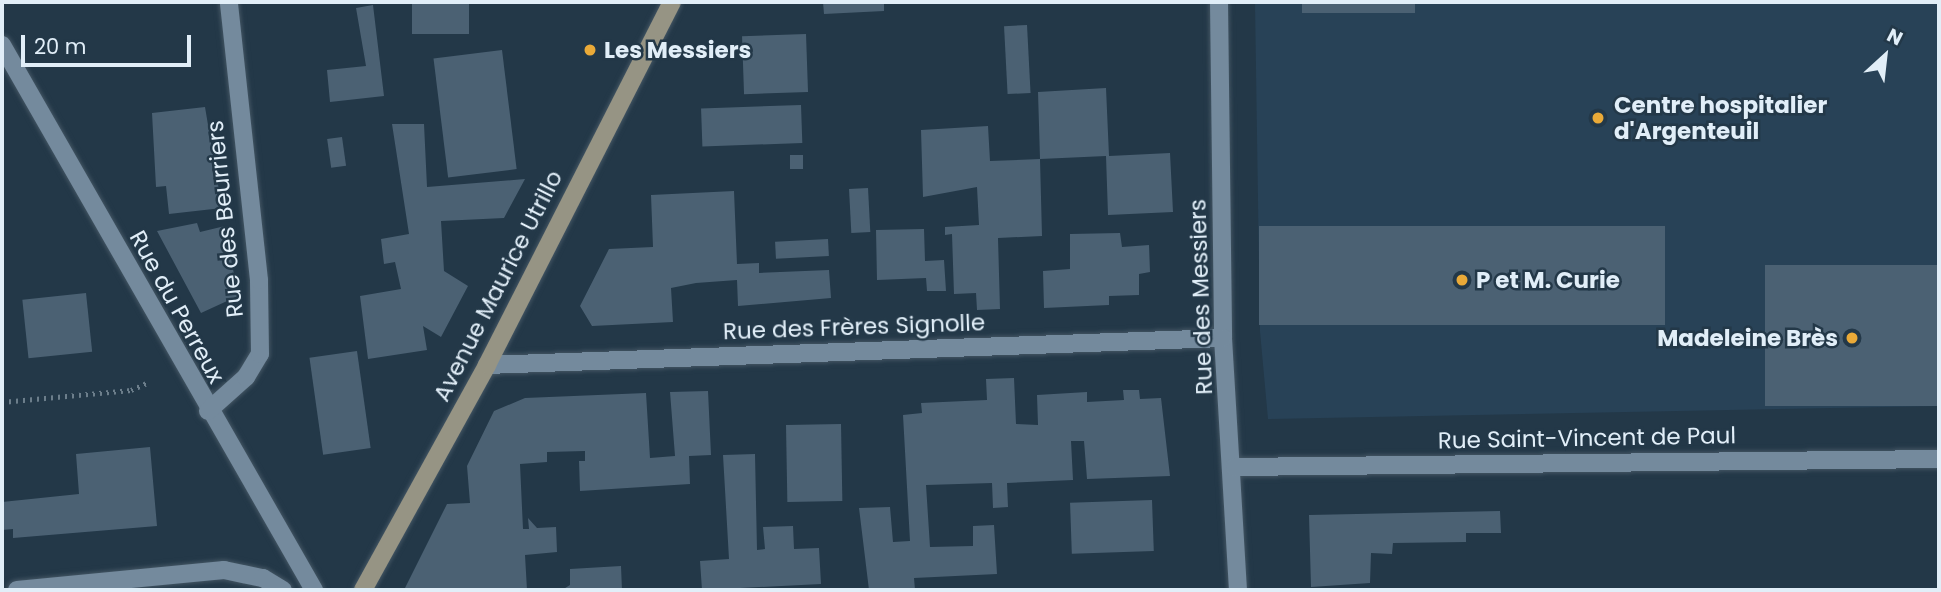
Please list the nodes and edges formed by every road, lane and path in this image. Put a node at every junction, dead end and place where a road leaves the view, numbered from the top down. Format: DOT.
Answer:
graph roads {
  1 [pos="229,2"];
  2 [pos="672,2"];
  3 [pos="1219,2"];
  4 [pos="2,45"];
  5 [pos="1223,338"];
  6 [pos="487,365"];
  7 [pos="181,367"];
  8 [pos="2,402"];
  9 [pos="208,411"];
  10 [pos="1939,459"];
  11 [pos="1235,467"];
  12 [pos="17,590"];
  13 [pos="283,590"];
  14 [pos="314,590"];
  15 [pos="363,590"];
  16 [pos="1238,590"];
  1 -- 9 [label="street, Rue des Beurriers"];
  2 -- 6 [label="street, Avenue Maurice Utrillo"];
  3 -- 5 [label="street, Rue des Messiers"];
  4 -- 7 [label="street, Rue du Perreux"];
  5 -- 6 [label="street, Rue des Frères Signolle"];
  5 -- 11 [label="street, Rue des Messiers"];
  6 -- 15 [label="street, Avenue Maurice Utrillo"];
  7 -- 8 [label="path"];
  7 -- 9 [label="street, Rue du Perreux"];
  9 -- 14 [label="street, Rue du Perreux"];
  10 -- 11 [label="street, Rue Saint-Vincent de Paul"];
  11 -- 16 [label="street, Rue des Messiers"];
  12 -- 13 [label="street"];
}
